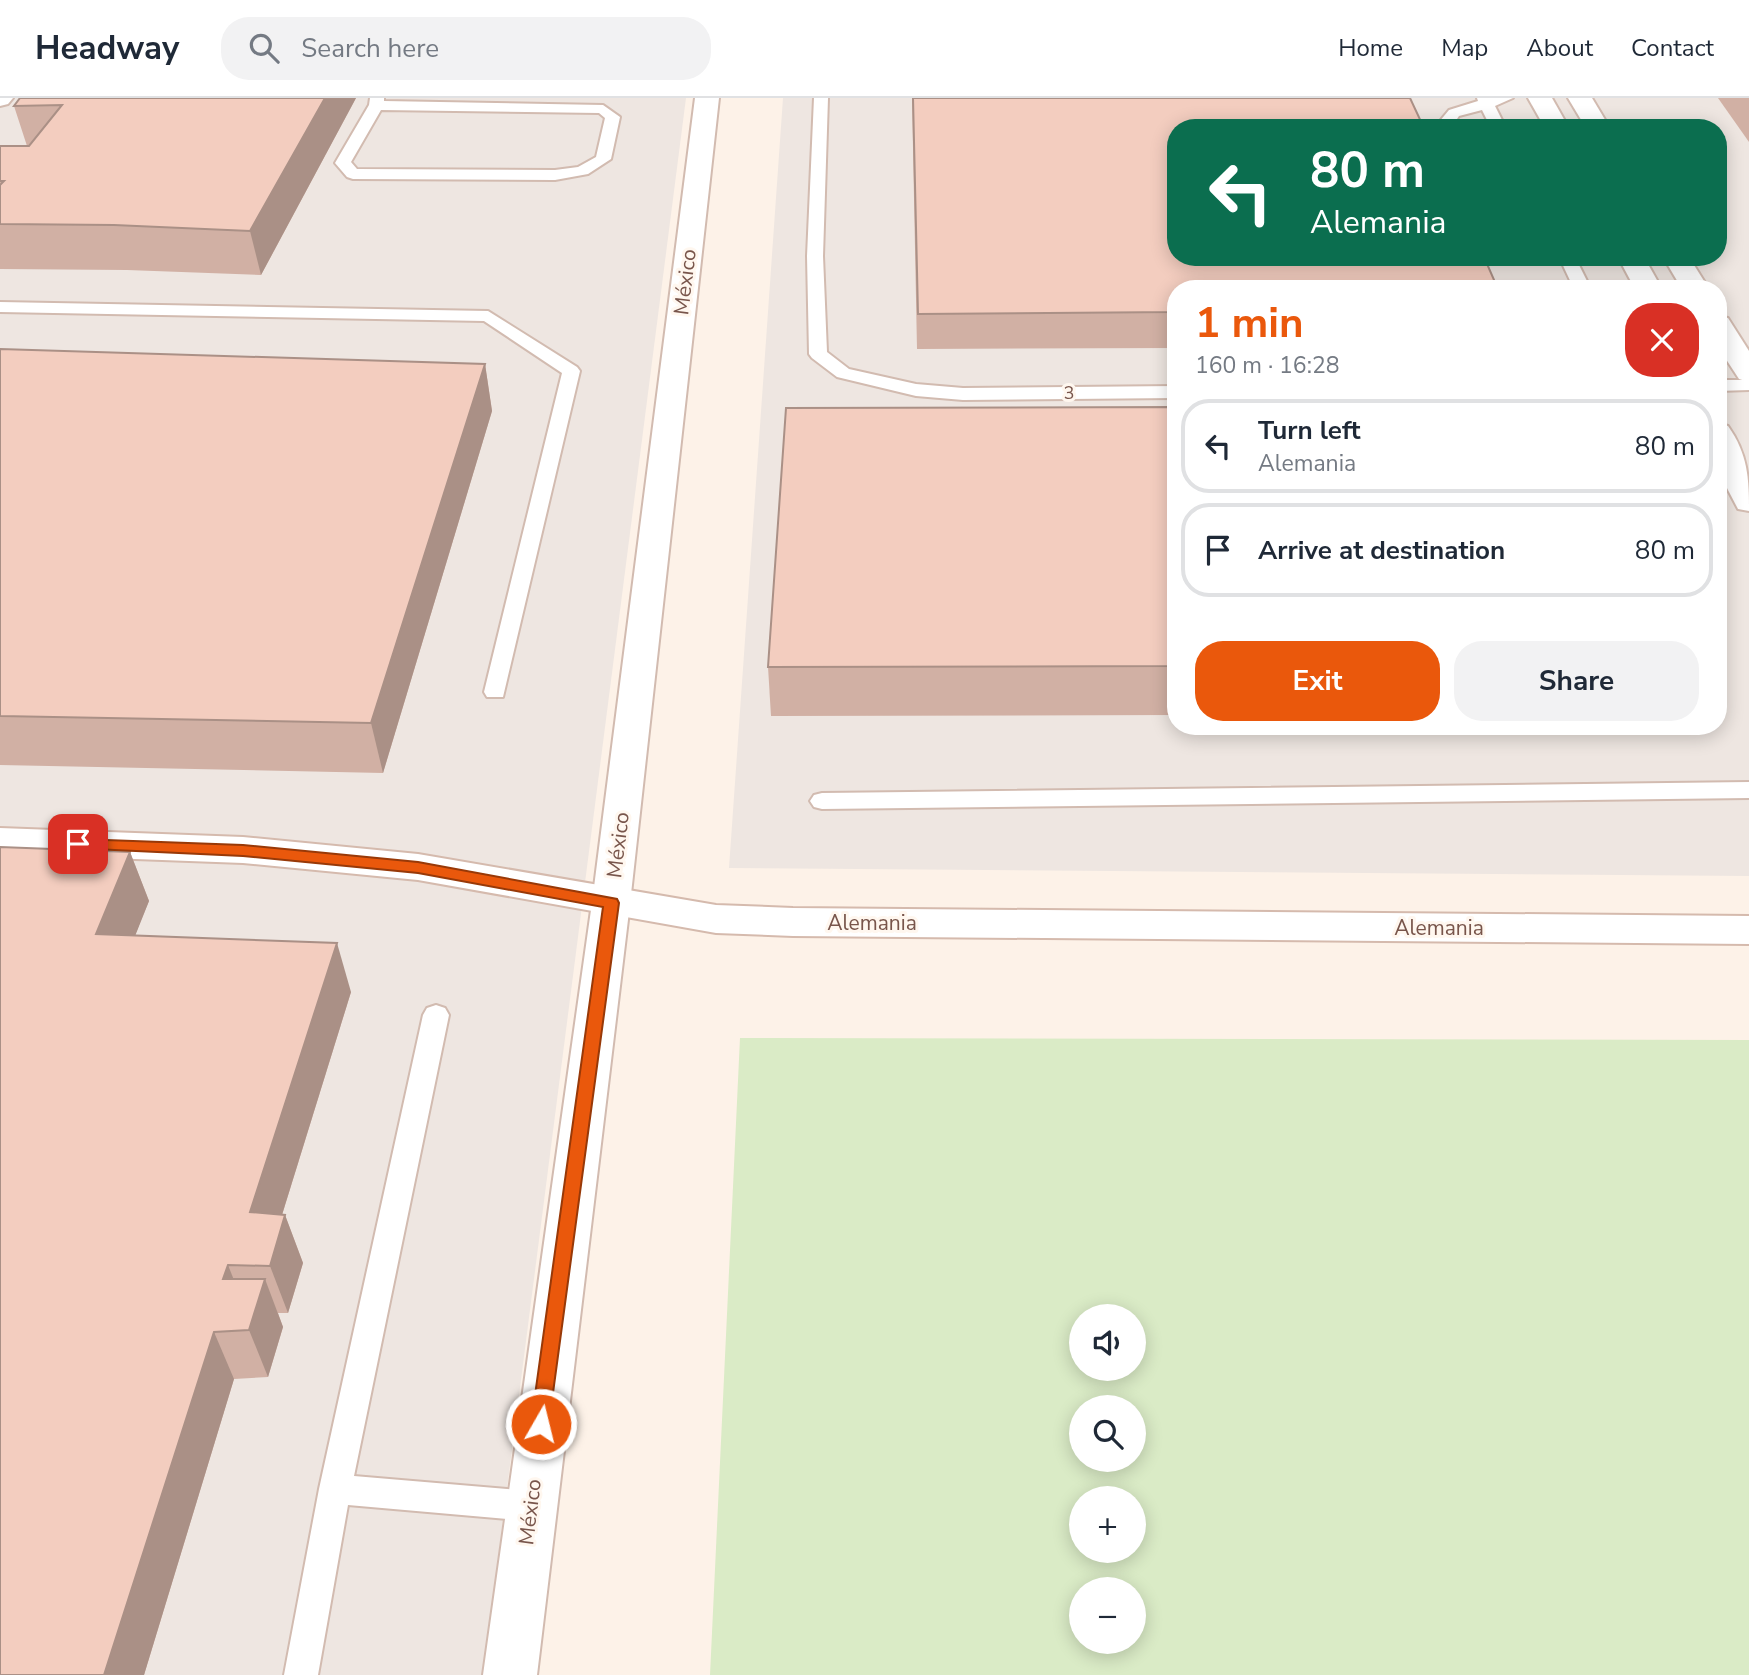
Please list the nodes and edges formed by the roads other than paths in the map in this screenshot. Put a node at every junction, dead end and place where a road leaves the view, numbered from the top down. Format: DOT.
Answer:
graph roads {
  1 [pos="707,98"];
  2 [pos="821,98"];
  3 [pos="1506,98"];
  4 [pos="1540,98"];
  5 [pos="1580,98"];
  6 [pos="376,101"];
  7 [pos="1485,101"];
  8 [pos="1449,119"];
  9 [pos="1494,119"];
  10 [pos="1552,119"];
  11 [pos="1593,119"];
  12 [pos="0,307"];
  13 [pos="1727,338"];
  14 [pos="1749,373"];
  15 [pos="1749,385"];
  16 [pos="1727,386"];
  17 [pos="1167,392"];
  18 [pos="1727,452"];
  19 [pos="1749,502"];
  20 [pos="495,692"];
  21 [pos="1749,790"];
  22 [pos="822,801"];
  23 [pos="0,841"];
  24 [pos="611,903"];
  25 [pos="1749,930"];
  26 [pos="436,1015"];
  27 [pos="335,1489"];
  28 [pos="530,1506"];
  29 [pos="301,1675"];
  30 [pos="510,1675"];
  1 -- 24 [label="street, México"];
  2 -- 17 [label="lane, 3"];
  3 -- 7 [label="lane"];
  4 -- 10 [label="street"];
  5 -- 11 [label="street"];
  6 -- 6 [label="lane"];
  7 -- 8 [label="lane"];
  7 -- 9 [label="lane"];
  12 -- 20 [label="lane"];
  13 -- 14 [label="street"];
  15 -- 16 [label="lane"];
  18 -- 19 [label="street"];
  21 -- 22 [label="lane"];
  23 -- 24 [label="street, Alemania"];
  24 -- 25 [label="street, Alemania"];
  24 -- 28 [label="street, México"];
  26 -- 27 [label="lane"];
  27 -- 28 [label="lane"];
  27 -- 29 [label="lane"];
  28 -- 30 [label="street, México"];
}
